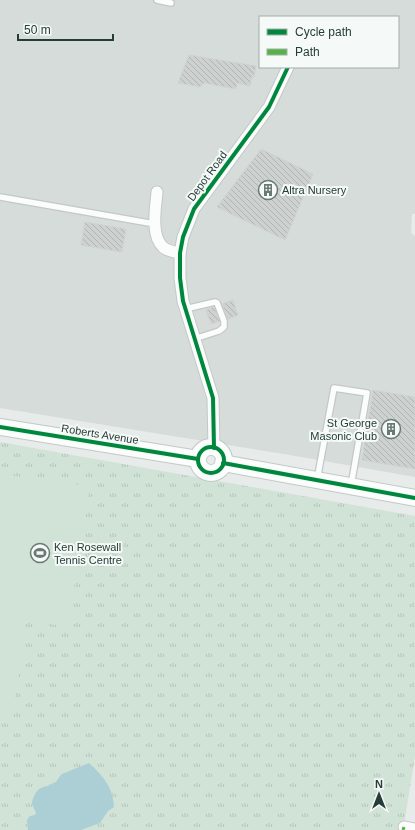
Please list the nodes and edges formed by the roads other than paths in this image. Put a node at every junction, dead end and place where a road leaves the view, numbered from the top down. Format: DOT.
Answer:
graph roads {
  1 [pos="157,0"];
  2 [pos="171,3"];
  3 [pos="288,68"];
  4 [pos="157,192"];
  5 [pos="0,197"];
  6 [pos="155,224"];
  7 [pos="180,253"];
  8 [pos="185,309"];
  9 [pos="194,339"];
  10 [pos="0,427"];
  11 [pos="214,448"];
  12 [pos="198,459"];
  13 [pos="223,463"];
  14 [pos="317,480"];
  15 [pos="351,486"];
  16 [pos="415,498"];
  1 -- 2 [label="lane"];
  3 -- 7 [label="street, Depot Road"];
  4 -- 6 [label="street"];
  5 -- 6 [label="lane"];
  6 -- 7 [label="street"];
  7 -- 8 [label="street, Depot Road"];
  8 -- 9 [label="street, Depot Road"];
  8 -- 9 [label="lane"];
  9 -- 11 [label="street, Depot Road"];
  10 -- 12 [label="street, Roberts Avenue"];
  11 -- 12 [label="street"];
  11 -- 13 [label="street"];
  12 -- 13 [label="street"];
  13 -- 14 [label="street"];
  14 -- 15 [label="street"];
  14 -- 15 [label="lane"];
  15 -- 16 [label="street"];
}
